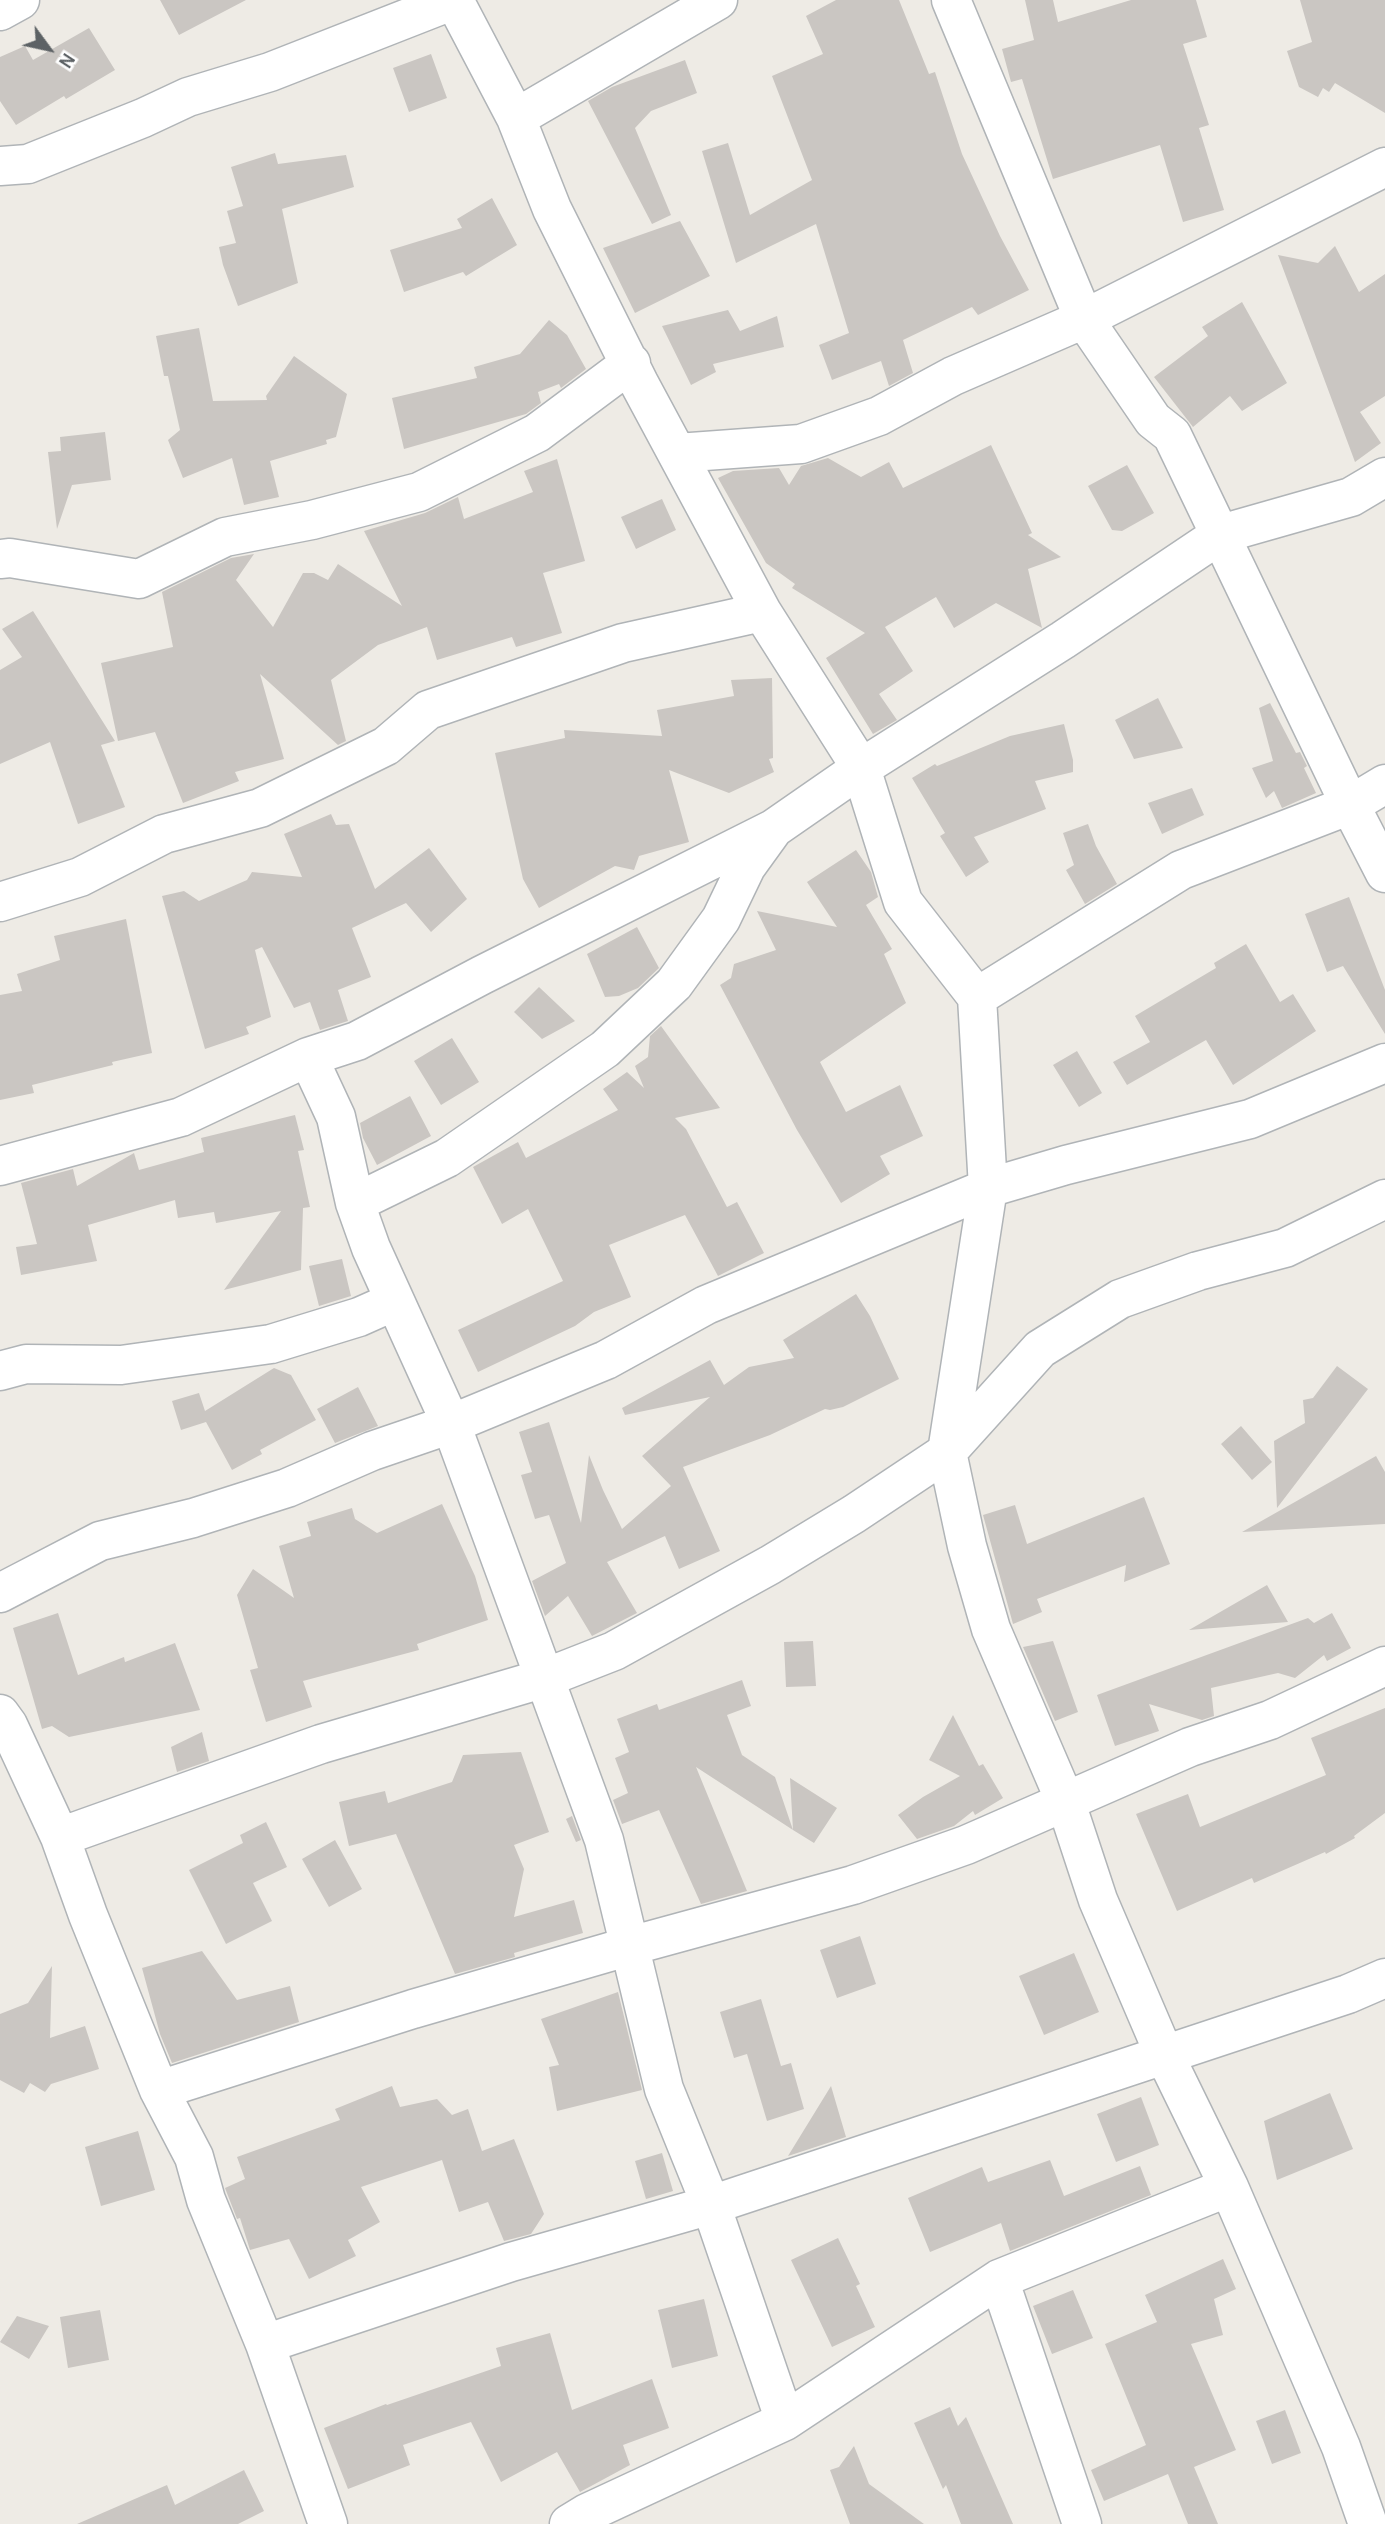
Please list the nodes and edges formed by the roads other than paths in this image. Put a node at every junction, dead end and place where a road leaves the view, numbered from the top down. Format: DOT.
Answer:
graph roads {
  1 [pos="20,0"];
  2 [pos="454,0"];
  3 [pos="718,0"];
  4 [pos="951,0"];
  5 [pos="0,11"];
  6 [pos="516,118"];
  7 [pos="0,166"];
  8 [pos="1385,167"];
  9 [pos="1084,319"];
  10 [pos="631,363"];
  11 [pos="677,453"];
  12 [pos="1385,477"];
  13 [pos="1221,534"];
  14 [pos="0,559"];
  15 [pos="762,612"];
  16 [pos="861,768"];
  17 [pos="1385,784"];
  18 [pos="1350,805"];
  19 [pos="773,829"];
  20 [pos="1385,873"];
  21 [pos="0,902"];
  22 [pos="977,996"];
  23 [pos="308,1057"];
  24 [pos="1385,1063"];
  25 [pos="0,1166"];
  26 [pos="988,1188"];
  27 [pos="1385,1199"];
  28 [pos="355,1203"];
  29 [pos="395,1301"];
  30 [pos="0,1371"];
  31 [pos="451,1424"];
  32 [pos="947,1452"];
  33 [pos="0,1593"];
  34 [pos="1385,1666"];
  35 [pos="545,1678"];
  36 [pos="0,1714"];
  37 [pos="1066,1803"];
  38 [pos="60,1837"];
  39 [pos="630,1946"];
  40 [pos="1385,1978"];
  41 [pos="1164,2054"];
  42 [pos="159,2090"];
  43 [pos="1229,2187"];
  44 [pos="710,2205"];
  45 [pos="999,2279"];
  46 [pos="265,2344"];
  47 [pos="785,2421"];
  48 [pos="328,2524"];
  49 [pos="569,2524"];
  50 [pos="1082,2524"];
  51 [pos="1368,2524"];
  1 -- 5 [label="street"];
  2 -- 6 [label="street"];
  2 -- 7 [label="street"];
  3 -- 6 [label="street"];
  4 -- 9 [label="street"];
  6 -- 10 [label="street"];
  8 -- 9 [label="street"];
  9 -- 11 [label="street"];
  9 -- 13 [label="street"];
  10 -- 11 [label="street"];
  10 -- 14 [label="street"];
  11 -- 15 [label="street"];
  12 -- 13 [label="street"];
  13 -- 16 [label="street"];
  13 -- 18 [label="street"];
  15 -- 16 [label="street"];
  15 -- 21 [label="street"];
  16 -- 19 [label="street"];
  16 -- 22 [label="street"];
  17 -- 18 [label="street"];
  18 -- 20 [label="street"];
  18 -- 22 [label="street"];
  19 -- 23 [label="street"];
  19 -- 28 [label="street"];
  22 -- 26 [label="street"];
  23 -- 25 [label="street"];
  23 -- 28 [label="street"];
  24 -- 26 [label="street"];
  26 -- 31 [label="street"];
  26 -- 32 [label="street"];
  27 -- 32 [label="street"];
  28 -- 29 [label="street"];
  29 -- 30 [label="street"];
  29 -- 31 [label="street"];
  31 -- 33 [label="street"];
  31 -- 35 [label="street"];
  32 -- 35 [label="street"];
  32 -- 37 [label="street"];
  34 -- 37 [label="street"];
  35 -- 38 [label="street"];
  35 -- 39 [label="street"];
  36 -- 38 [label="street"];
  37 -- 39 [label="street"];
  37 -- 41 [label="street"];
  38 -- 42 [label="street"];
  39 -- 42 [label="street"];
  39 -- 44 [label="street"];
  40 -- 41 [label="street"];
  41 -- 43 [label="street"];
  41 -- 44 [label="street"];
  42 -- 46 [label="street"];
  43 -- 45 [label="street"];
  43 -- 51 [label="street"];
  44 -- 46 [label="street"];
  44 -- 47 [label="street"];
  45 -- 47 [label="street"];
  45 -- 50 [label="street"];
  46 -- 48 [label="street"];
  47 -- 49 [label="street"];
}
